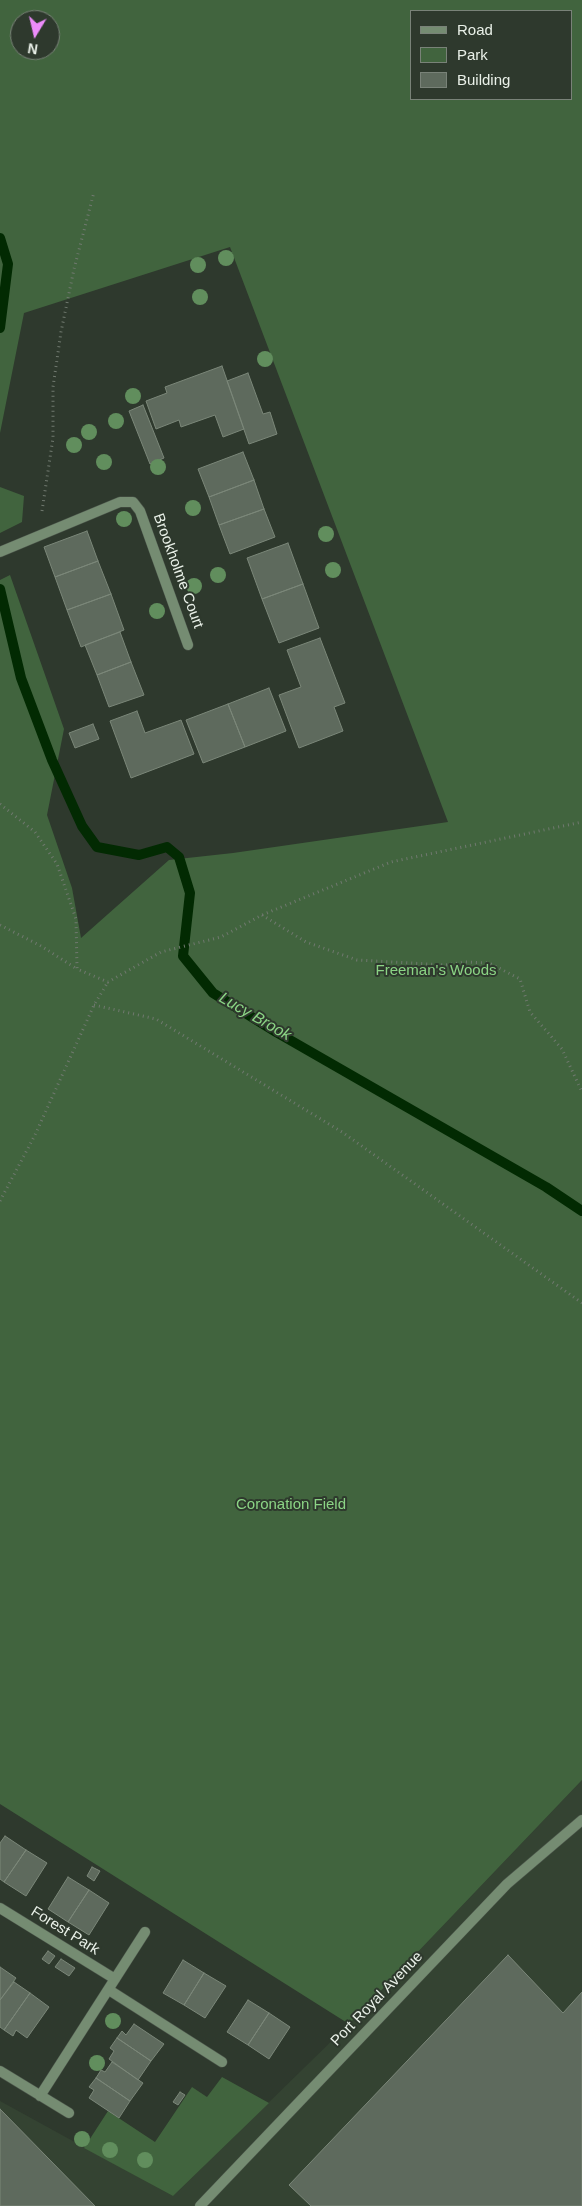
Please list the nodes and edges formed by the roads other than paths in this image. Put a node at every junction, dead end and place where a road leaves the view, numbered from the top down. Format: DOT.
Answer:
graph roads {
  1 [pos="0,552"];
  2 [pos="188,645"];
  3 [pos="582,1820"];
  4 [pos="0,1908"];
  5 [pos="144,1932"];
  6 [pos="115,1979"];
  7 [pos="108,1990"];
  8 [pos="222,2062"];
  9 [pos="0,2071"];
  10 [pos="40,2096"];
  11 [pos="69,2113"];
  12 [pos="200,2206"];
  1 -- 2 [label="street, Brookholme Court"];
  3 -- 12 [label="street, Port Royal Avenue"];
  4 -- 6 [label="street, Forest Park"];
  5 -- 6 [label="street"];
  6 -- 7 [label="street"];
  7 -- 8 [label="street"];
  7 -- 10 [label="street"];
  9 -- 10 [label="street"];
  10 -- 11 [label="street"];
}
